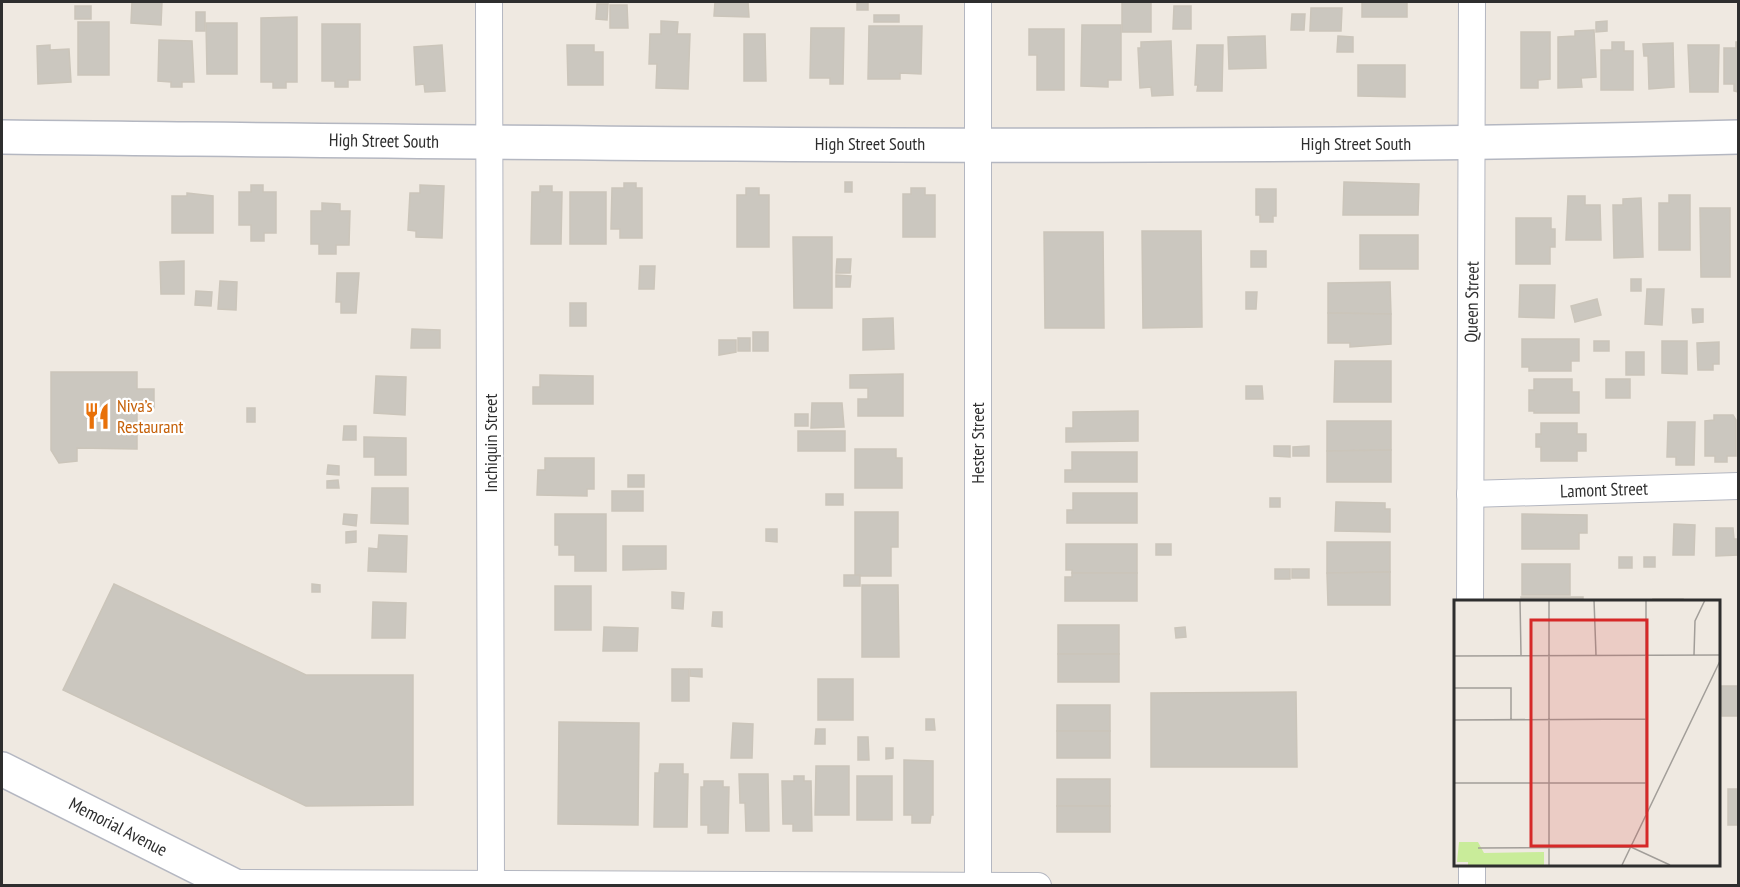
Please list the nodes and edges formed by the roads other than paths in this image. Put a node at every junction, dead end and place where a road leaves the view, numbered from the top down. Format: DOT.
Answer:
graph roads {
  1 [pos="489,2"];
  2 [pos="978,2"];
  3 [pos="1472,2"];
  4 [pos="2,136"];
  5 [pos="1738,137"];
  6 [pos="490,142"];
  7 [pos="1474,144"];
  8 [pos="978,145"];
  9 [pos="1738,486"];
  10 [pos="1470,494"];
  11 [pos="1470,600"];
  12 [pos="2,769"];
  13 [pos="1472,866"];
  14 [pos="232,884"];
  15 [pos="491,885"];
  16 [pos="978,885"];
  17 [pos="1038,885"];
  18 [pos="1472,885"];
  1 -- 6 [label="street, Inchiquin Street"];
  2 -- 8 [label="street, Hester Street"];
  3 -- 7 [label="street, Queen Street"];
  4 -- 6 [label="street, High Street South"];
  5 -- 7 [label="street, High Street South"];
  6 -- 8 [label="street, High Street South"];
  6 -- 15 [label="street, Inchiquin Street"];
  7 -- 8 [label="street, High Street South"];
  7 -- 10 [label="street, Queen Street"];
  8 -- 16 [label="street, Hester Street"];
  9 -- 10 [label="street, Lamont Street"];
  10 -- 11 [label="street, Queen Street"];
  12 -- 14 [label="street, Memorial Avenue"];
  13 -- 18 [label="street"];
  14 -- 15 [label="street"];
  15 -- 16 [label="street"];
  16 -- 17 [label="street"];
}
